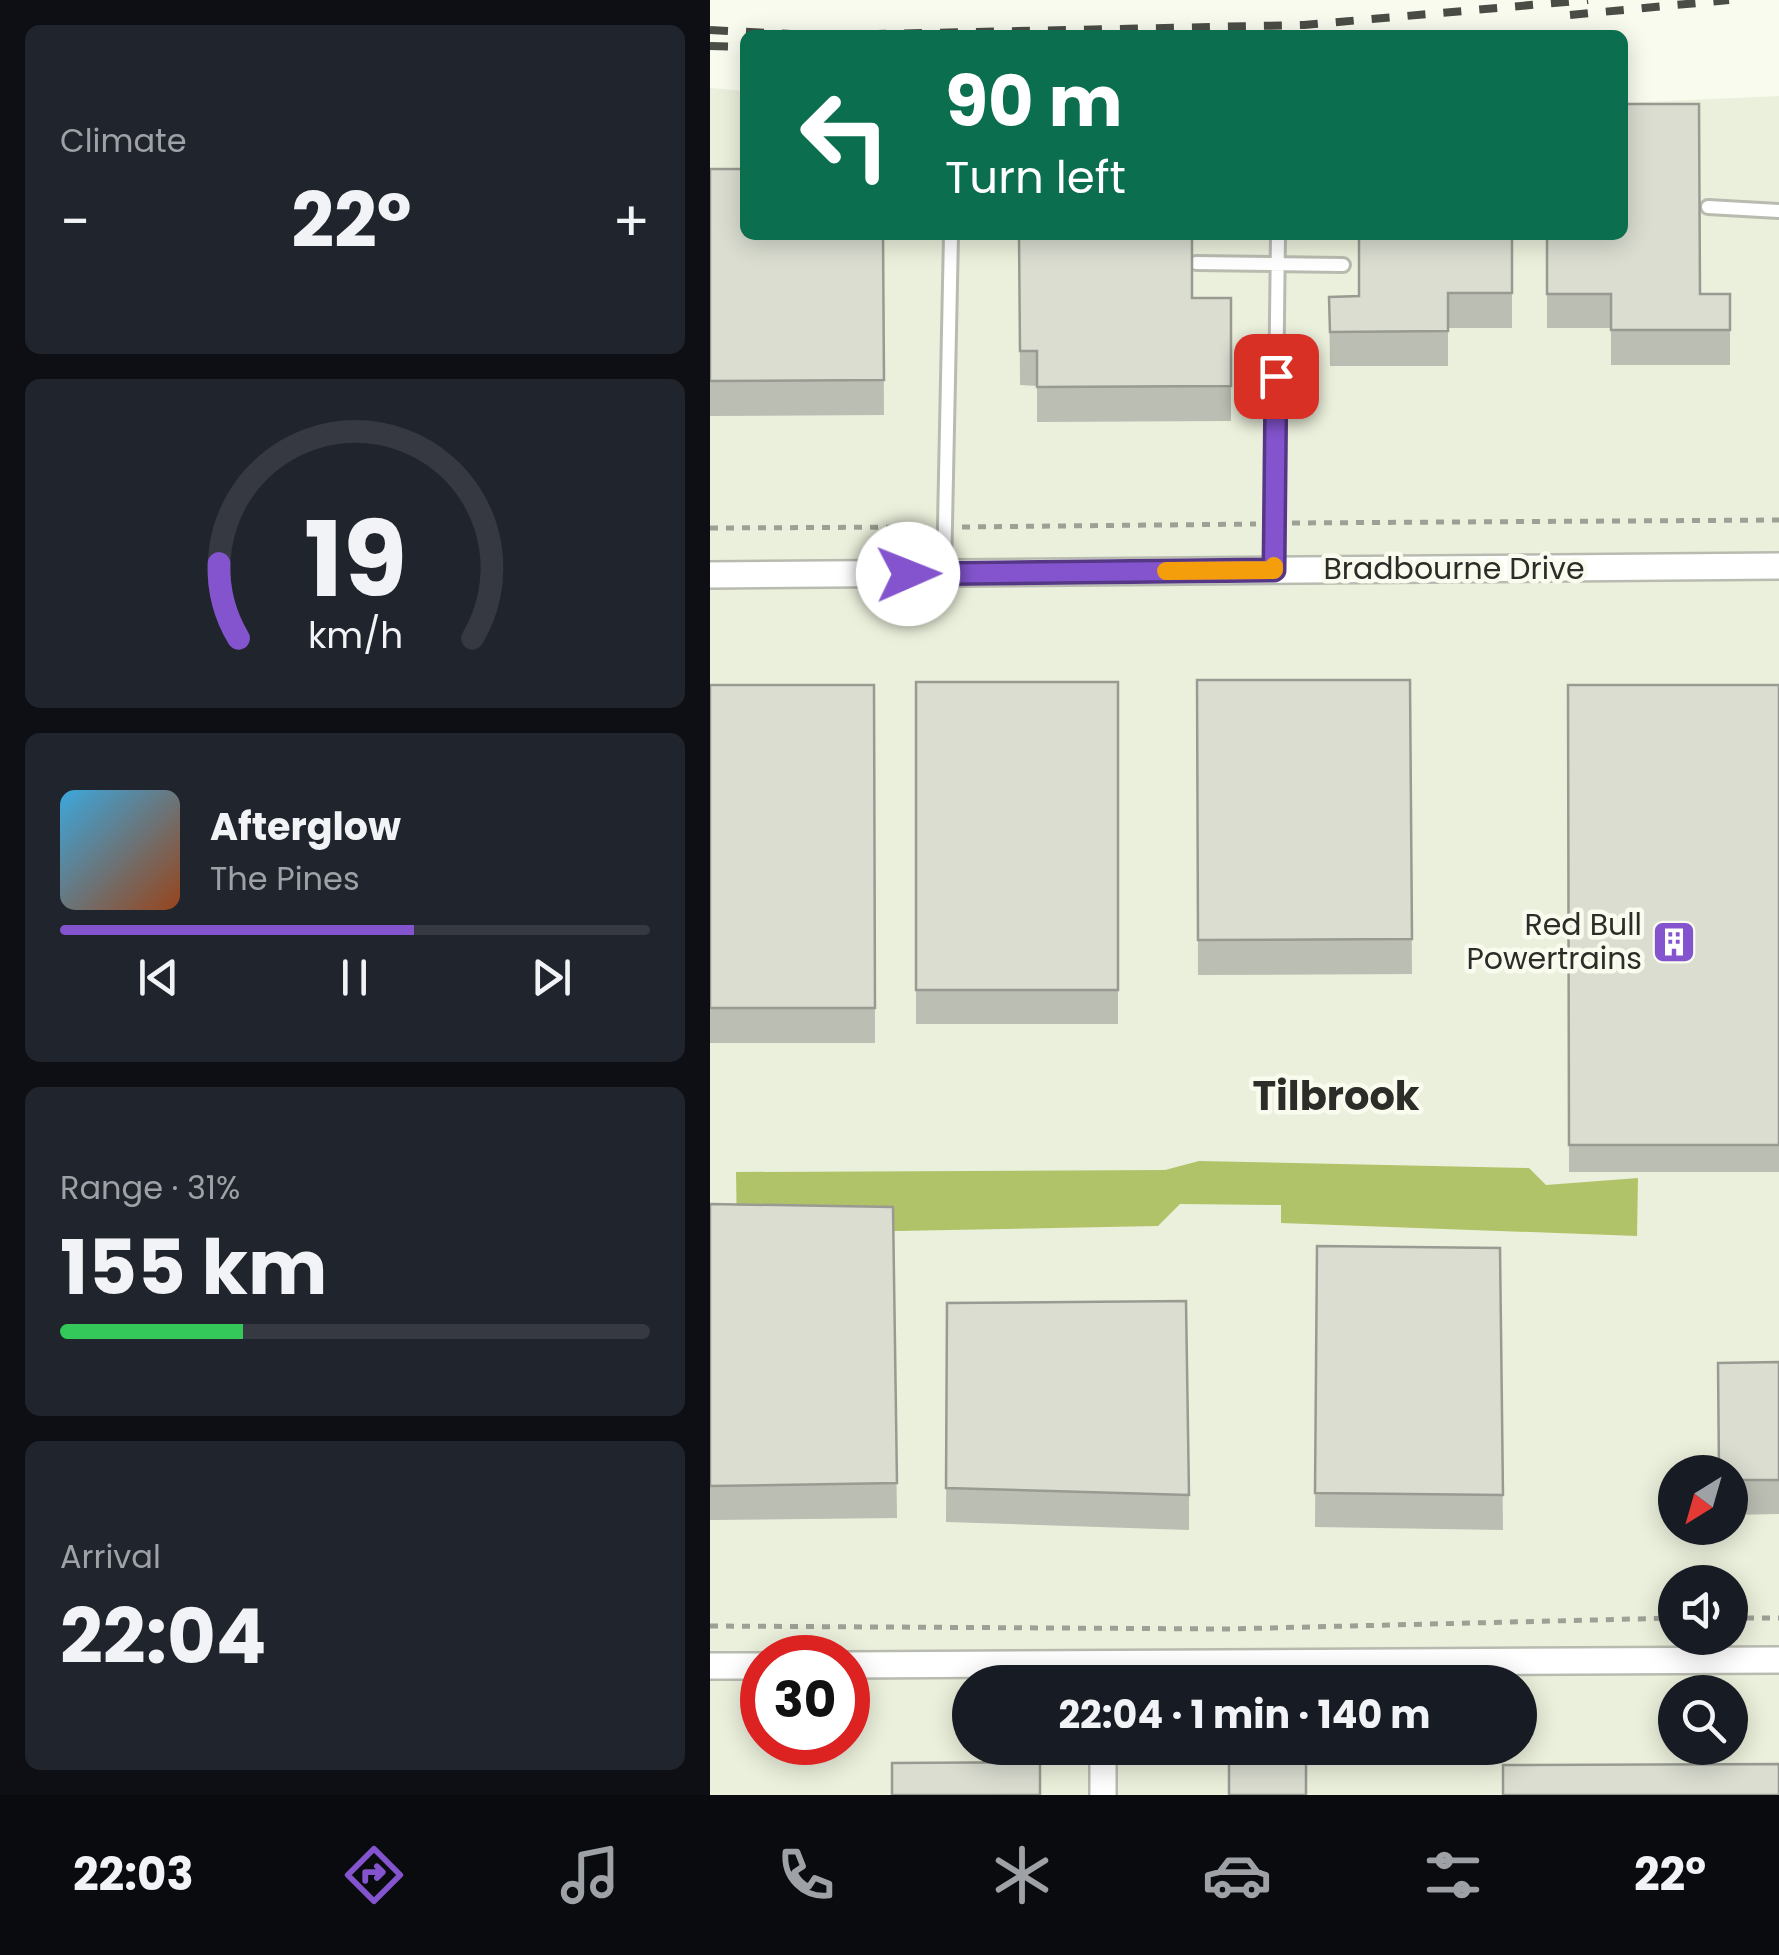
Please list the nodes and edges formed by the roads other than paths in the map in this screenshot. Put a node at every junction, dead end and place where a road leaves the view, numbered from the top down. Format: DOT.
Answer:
graph roads {
  1 [pos="1708,208"];
  2 [pos="1779,211"];
  3 [pos="951,240"];
  4 [pos="1278,240"];
  5 [pos="1196,264"];
  6 [pos="1277,264"];
  7 [pos="1343,265"];
  8 [pos="1779,566"];
  9 [pos="1274,570"];
  10 [pos="944,573"];
  11 [pos="710,575"];
  12 [pos="1779,1660"];
  13 [pos="1519,1665"];
  14 [pos="710,1666"];
  15 [pos="740,1666"];
  16 [pos="870,1666"];
  17 [pos="952,1668"];
  18 [pos="1103,1765"];
  19 [pos="1103,1795"];
  1 -- 2 [label="lane"];
  3 -- 10 [label="lane"];
  4 -- 6 [label="lane"];
  5 -- 6 [label="lane"];
  6 -- 7 [label="lane"];
  6 -- 9 [label="lane"];
  8 -- 9 [label="street, Bradbourne Drive"];
  9 -- 10 [label="street, Bradbourne Drive"];
  10 -- 11 [label="street, Bradbourne Drive"];
  12 -- 13 [label="street"];
  14 -- 15 [label="street"];
  16 -- 17 [label="street"];
  18 -- 19 [label="street"];
}
